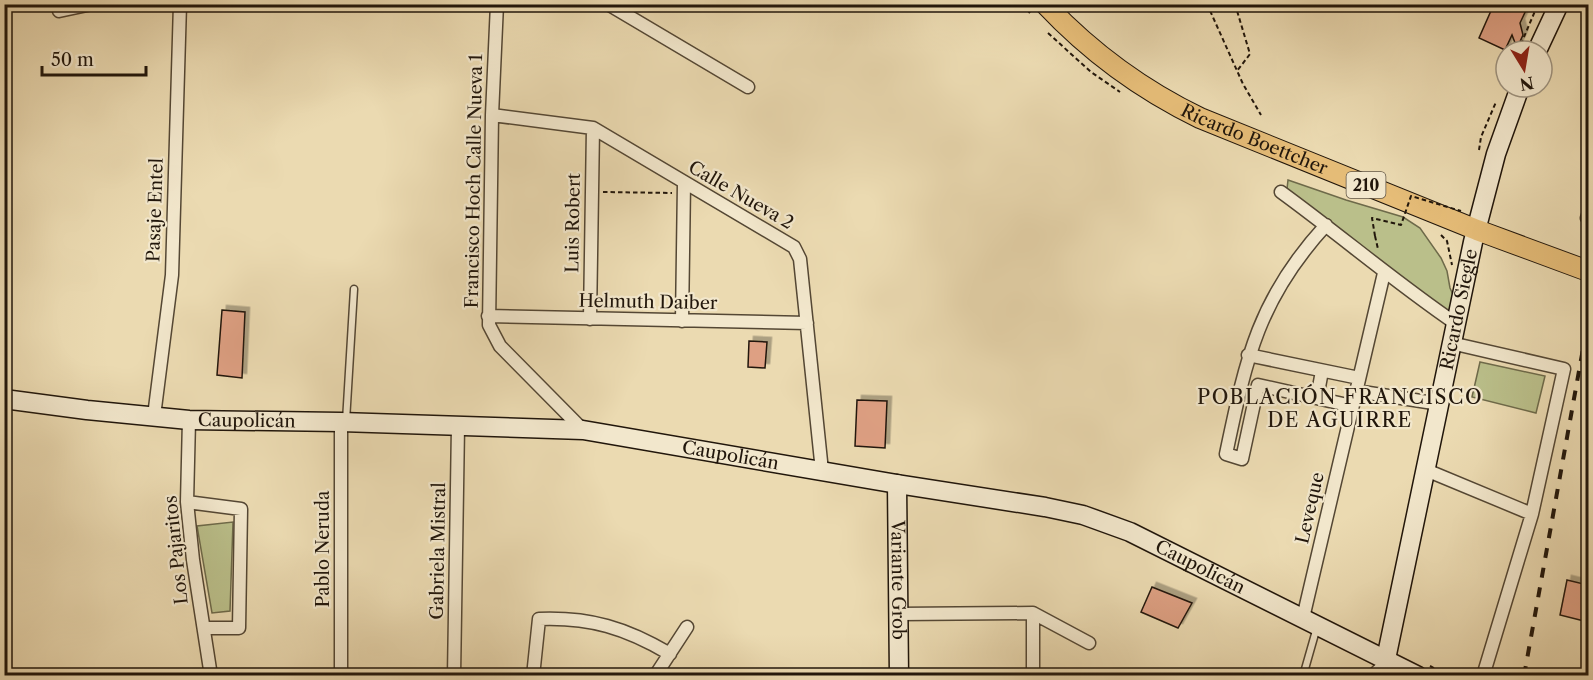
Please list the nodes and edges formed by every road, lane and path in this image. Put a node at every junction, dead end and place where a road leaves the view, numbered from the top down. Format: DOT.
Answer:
graph roads {
  1 [pos="92,4"];
  2 [pos="180,4"];
  3 [pos="497,4"];
  4 [pos="608,4"];
  5 [pos="1022,4"];
  6 [pos="1207,4"];
  7 [pos="1235,4"];
  8 [pos="1538,4"];
  9 [pos="1559,4"];
  10 [pos="59,11"];
  11 [pos="1041,12"];
  12 [pos="1048,32"];
  13 [pos="1523,39"];
  14 [pos="1543,39"];
  15 [pos="1238,71"];
  16 [pos="748,87"];
  17 [pos="1125,96"];
  18 [pos="1516,99"];
  19 [pos="492,115"];
  20 [pos="1261,115"];
  21 [pos="593,128"];
  22 [pos="684,188"];
  23 [pos="592,192"];
  24 [pos="1281,192"];
  25 [pos="1403,209"];
  26 [pos="1461,211"];
  27 [pos="1414,213"];
  28 [pos="1326,225"];
  29 [pos="1477,230"];
  30 [pos="1438,231"];
  31 [pos="1375,236"];
  32 [pos="1453,270"];
  33 [pos="1588,271"];
  34 [pos="1384,273"];
  35 [pos="354,289"];
  36 [pos="488,316"];
  37 [pos="590,319"];
  38 [pos="682,321"];
  39 [pos="1455,323"];
  40 [pos="807,324"];
  41 [pos="1451,343"];
  42 [pos="1248,355"];
  43 [pos="1322,370"];
  44 [pos="1359,378"];
  45 [pos="1356,391"];
  46 [pos="1317,398"];
  47 [pos="4,399"];
  48 [pos="1440,404"];
  49 [pos="1352,405"];
  50 [pos="154,416"];
  51 [pos="189,420"];
  52 [pos="343,422"];
  53 [pos="458,426"];
  54 [pos="583,430"];
  55 [pos="1426,470"];
  56 [pos="822,471"];
  57 [pos="897,484"];
  58 [pos="187,502"];
  59 [pos="1532,514"];
  60 [pos="1033,613"];
  61 [pos="898,614"];
  62 [pos="1311,622"];
  63 [pos="687,627"];
  64 [pos="204,628"];
  65 [pos="1089,644"];
  66 [pos="670,654"];
  67 [pos="1384,667"];
  68 [pos="212,675"];
  69 [pos="341,675"];
  70 [pos="454,675"];
  71 [pos="533,675"];
  72 [pos="655,675"];
  73 [pos="899,675"];
  74 [pos="1033,675"];
  75 [pos="1303,675"];
  76 [pos="1368,675"];
  77 [pos="1418,675"];
  78 [pos="1483,675"];
  1 -- 10 [label="street"];
  2 -- 50 [label="street, Pasaje Entel"];
  3 -- 19 [label="street, Francisco Hoch Calle Nueva 1"];
  4 -- 16 [label="street"];
  5 -- 11 [label="path"];
  6 -- 15 [label="path"];
  7 -- 15 [label="path"];
  8 -- 13 [label="path"];
  9 -- 14 [label="street"];
  11 -- 29 [label="main road, Ricardo Boettcher / 210"];
  12 -- 17 [label="path"];
  15 -- 20 [label="path"];
  18 -- 29 [label="street, Ricardo Siegle"];
  19 -- 21 [label="street, Calle Nueva 2"];
  19 -- 36 [label="street, Francisco Hoch Calle Nueva 1"];
  21 -- 22 [label="street, Calle Nueva 2"];
  21 -- 23 [label="street, Luis Robert"];
  22 -- 23 [label="path"];
  22 -- 38 [label="street"];
  22 -- 40 [label="street, Calle Nueva 2"];
  23 -- 37 [label="street, Luis Robert"];
  24 -- 28 [label="street"];
  25 -- 27 [label="path"];
  26 -- 31 [label="path, bridge"];
  28 -- 34 [label="street"];
  28 -- 42 [label="street"];
  29 -- 33 [label="main road, Ricardo Boettcher / 210"];
  29 -- 39 [label="street, Ricardo Siegle"];
  30 -- 32 [label="path"];
  34 -- 39 [label="street"];
  34 -- 44 [label="street, Leveque"];
  35 -- 52 [label="lane"];
  36 -- 37 [label="street, Helmuth Daiber"];
  36 -- 54 [label="street, Francisco Hoch Calle Nueva 1"];
  37 -- 38 [label="street, Helmuth Daiber"];
  38 -- 40 [label="street, Helmuth Daiber"];
  39 -- 41 [label="street, Ricardo Siegle"];
  40 -- 56 [label="street, Calle Nueva 2"];
  41 -- 48 [label="street, Ricardo Siegle"];
  41 -- 59 [label="street"];
  42 -- 43 [label="street"];
  42 -- 46 [label="street"];
  43 -- 44 [label="street"];
  43 -- 46 [label="street"];
  44 -- 45 [label="street, Leveque"];
  45 -- 48 [label="street"];
  45 -- 49 [label="street, Leveque"];
  46 -- 49 [label="street"];
  47 -- 50 [label="street, Caupolicán"];
  48 -- 55 [label="street, Ricardo Siegle"];
  49 -- 62 [label="street, Leveque"];
  50 -- 51 [label="street, Caupolicán"];
  51 -- 52 [label="street, Caupolicán"];
  51 -- 58 [label="street, Los Pajaritos"];
  52 -- 53 [label="street, Caupolicán"];
  52 -- 69 [label="street, Pablo Neruda"];
  53 -- 54 [label="street, Caupolicán"];
  53 -- 70 [label="street, Gabriela Mistral"];
  54 -- 56 [label="street, Caupolicán"];
  55 -- 59 [label="street"];
  55 -- 67 [label="street, Ricardo Siegle"];
  56 -- 57 [label="street, Caupolicán"];
  57 -- 61 [label="street, Variante Grob"];
  57 -- 62 [label="street, Caupolicán"];
  58 -- 64 [label="street, Los Pajaritos"];
  58 -- 64 [label="street"];
  59 -- 78 [label="street"];
  60 -- 61 [label="street"];
  60 -- 65 [label="street"];
  60 -- 74 [label="street"];
  61 -- 73 [label="street, Variante Grob"];
  62 -- 67 [label="street, Caupolicán"];
  62 -- 75 [label="lane"];
  63 -- 66 [label="street"];
  64 -- 68 [label="street, Los Pajaritos"];
  66 -- 71 [label="street"];
  66 -- 72 [label="street"];
  67 -- 76 [label="lane"];
  67 -- 77 [label="street, Caupolicán"];
}
